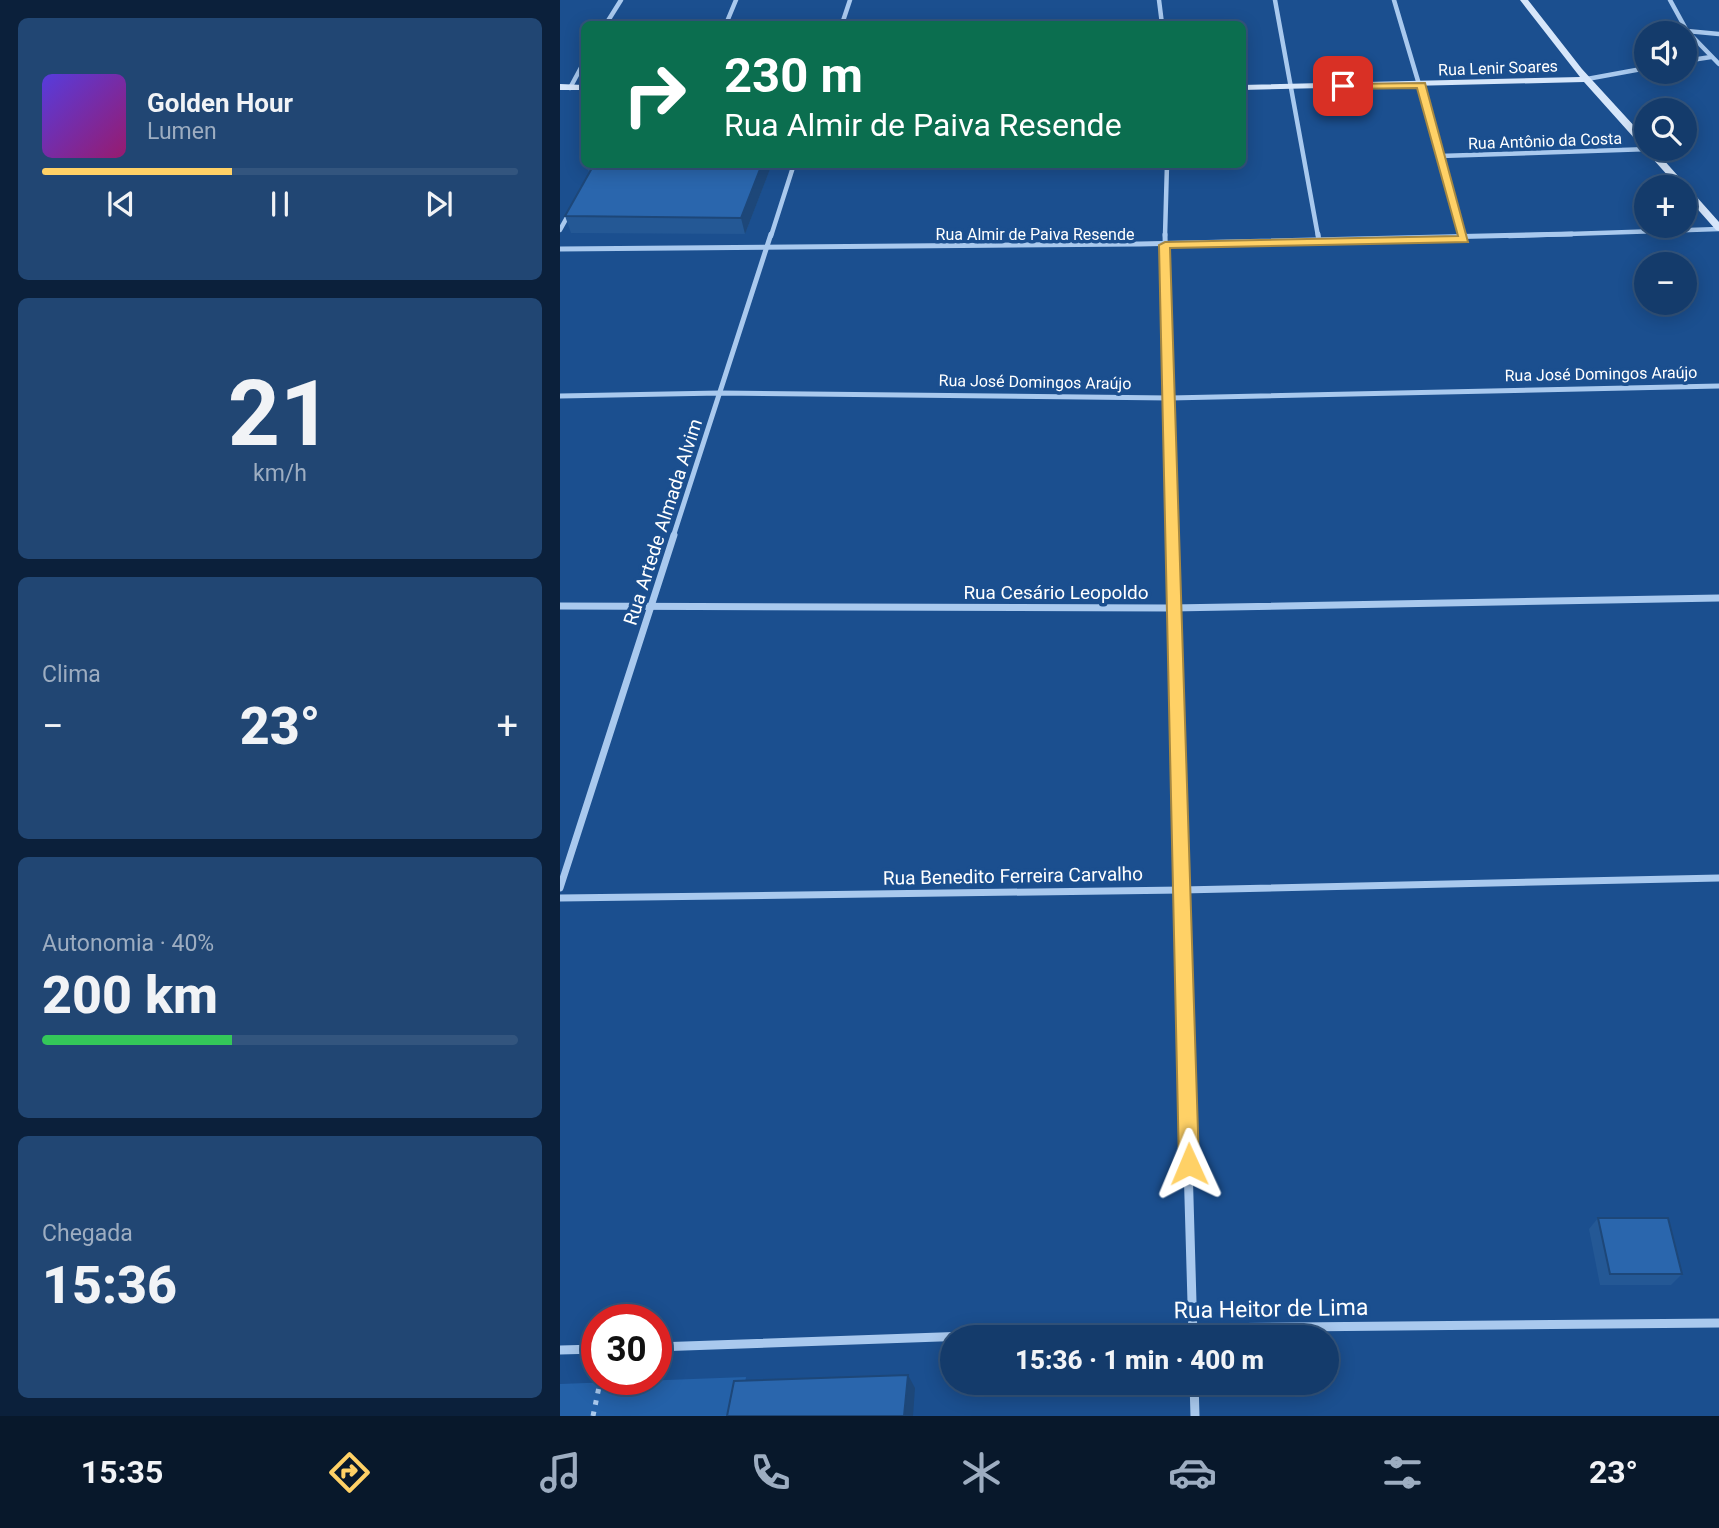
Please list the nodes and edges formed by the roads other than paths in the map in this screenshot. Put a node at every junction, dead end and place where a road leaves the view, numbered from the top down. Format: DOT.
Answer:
graph roads {
  1 [pos="621,0"];
  2 [pos="736,0"];
  3 [pos="850,0"];
  4 [pos="1159,0"];
  5 [pos="1275,0"];
  6 [pos="1394,0"];
  7 [pos="1524,0"];
  8 [pos="1670,0"];
  9 [pos="608,21"];
  10 [pos="727,21"];
  11 [pos="843,21"];
  12 [pos="1162,21"];
  13 [pos="1681,21"];
  14 [pos="1697,33"];
  15 [pos="1719,34"];
  16 [pos="1697,42"];
  17 [pos="1711,57"];
  18 [pos="1697,59"];
  19 [pos="1719,64"];
  20 [pos="581,66"];
  21 [pos="1634,70"];
  22 [pos="1587,79"];
  23 [pos="1421,85"];
  24 [pos="1291,87"];
  25 [pos="565,88"];
  26 [pos="1246,88"];
  27 [pos="1634,131"];
  28 [pos="1634,149"];
  29 [pos="1440,156"];
  30 [pos="1660,161"];
  31 [pos="793,168"];
  32 [pos="1167,168"];
  33 [pos="1673,175"];
  34 [pos="1697,203"];
  35 [pos="572,208"];
  36 [pos="1719,228"];
  37 [pos="560,230"];
  38 [pos="1465,239"];
  39 [pos="1320,242"];
  40 [pos="1165,245"];
  41 [pos="768,247"];
  42 [pos="560,248"];
  43 [pos="1719,386"];
  44 [pos="720,393"];
  45 [pos="560,396"];
  46 [pos="1170,398"];
  47 [pos="1719,598"];
  48 [pos="654,605"];
  49 [pos="560,606"];
  50 [pos="1172,608"];
  51 [pos="1719,878"];
  52 [pos="560,888"];
  53 [pos="1182,890"];
  54 [pos="560,898"];
  55 [pos="1719,1323"];
  56 [pos="1193,1325"];
  57 [pos="1339,1330"];
  58 [pos="940,1340"];
  59 [pos="672,1347"];
  60 [pos="581,1349"];
  61 [pos="560,1350"];
  62 [pos="1194,1395"];
  63 [pos="1195,1416"];
  1 -- 9 [label="street"];
  2 -- 10 [label="street"];
  3 -- 11 [label="street"];
  4 -- 12 [label="street"];
  5 -- 24 [label="street"];
  6 -- 23 [label="street"];
  7 -- 22 [label="street"];
  8 -- 13 [label="street"];
  14 -- 15 [label="street"];
  16 -- 17 [label="street"];
  17 -- 18 [label="street"];
  17 -- 19 [label="street"];
  20 -- 25 [label="street"];
  21 -- 22 [label="street"];
  22 -- 23 [label="street, Rua Lenir Soares"];
  22 -- 27 [label="street"];
  23 -- 24 [label="street, Rua Lenir Soares"];
  23 -- 29 [label="street"];
  24 -- 26 [label="street, Rua Lenir Soares"];
  24 -- 39 [label="street"];
  28 -- 29 [label="street, Rua Antônio da Costa"];
  29 -- 38 [label="street"];
  30 -- 33 [label="street"];
  31 -- 41 [label="street, Rua Artede Almada Alvim"];
  32 -- 40 [label="street"];
  34 -- 36 [label="street"];
  35 -- 37 [label="street"];
  36 -- 38 [label="street, Rua Almir de Paiva Resende"];
  38 -- 39 [label="street, Rua Almir de Paiva Resende"];
  39 -- 40 [label="street, Rua Almir de Paiva Resende"];
  40 -- 41 [label="street, Rua Almir de Paiva Resende"];
  40 -- 46 [label="street"];
  41 -- 42 [label="street, Rua Almir de Paiva Resende"];
  41 -- 44 [label="street, Rua Artede Almada Alvim"];
  43 -- 46 [label="street, Rua José Domingos Araújo"];
  44 -- 45 [label="street, Rua José Domingos Araújo"];
  44 -- 46 [label="street, Rua José Domingos Araújo"];
  44 -- 48 [label="street, Rua Artede Almada Alvim"];
  46 -- 50 [label="street"];
  47 -- 50 [label="street, Rua Cesário Leopoldo"];
  48 -- 49 [label="street, Rua Cesário Leopoldo"];
  48 -- 50 [label="street, Rua Cesário Leopoldo"];
  48 -- 52 [label="street, Rua Artede Almada Alvim"];
  50 -- 53 [label="street"];
  51 -- 53 [label="street, Rua Benedito Ferreira Carvalho"];
  53 -- 54 [label="street, Rua Benedito Ferreira Carvalho"];
  53 -- 56 [label="street"];
  55 -- 57 [label="street, Rua Heitor de Lima"];
  58 -- 59 [label="street, Rua Heitor de Lima"];
  60 -- 61 [label="street"];
  62 -- 63 [label="street"];
}
